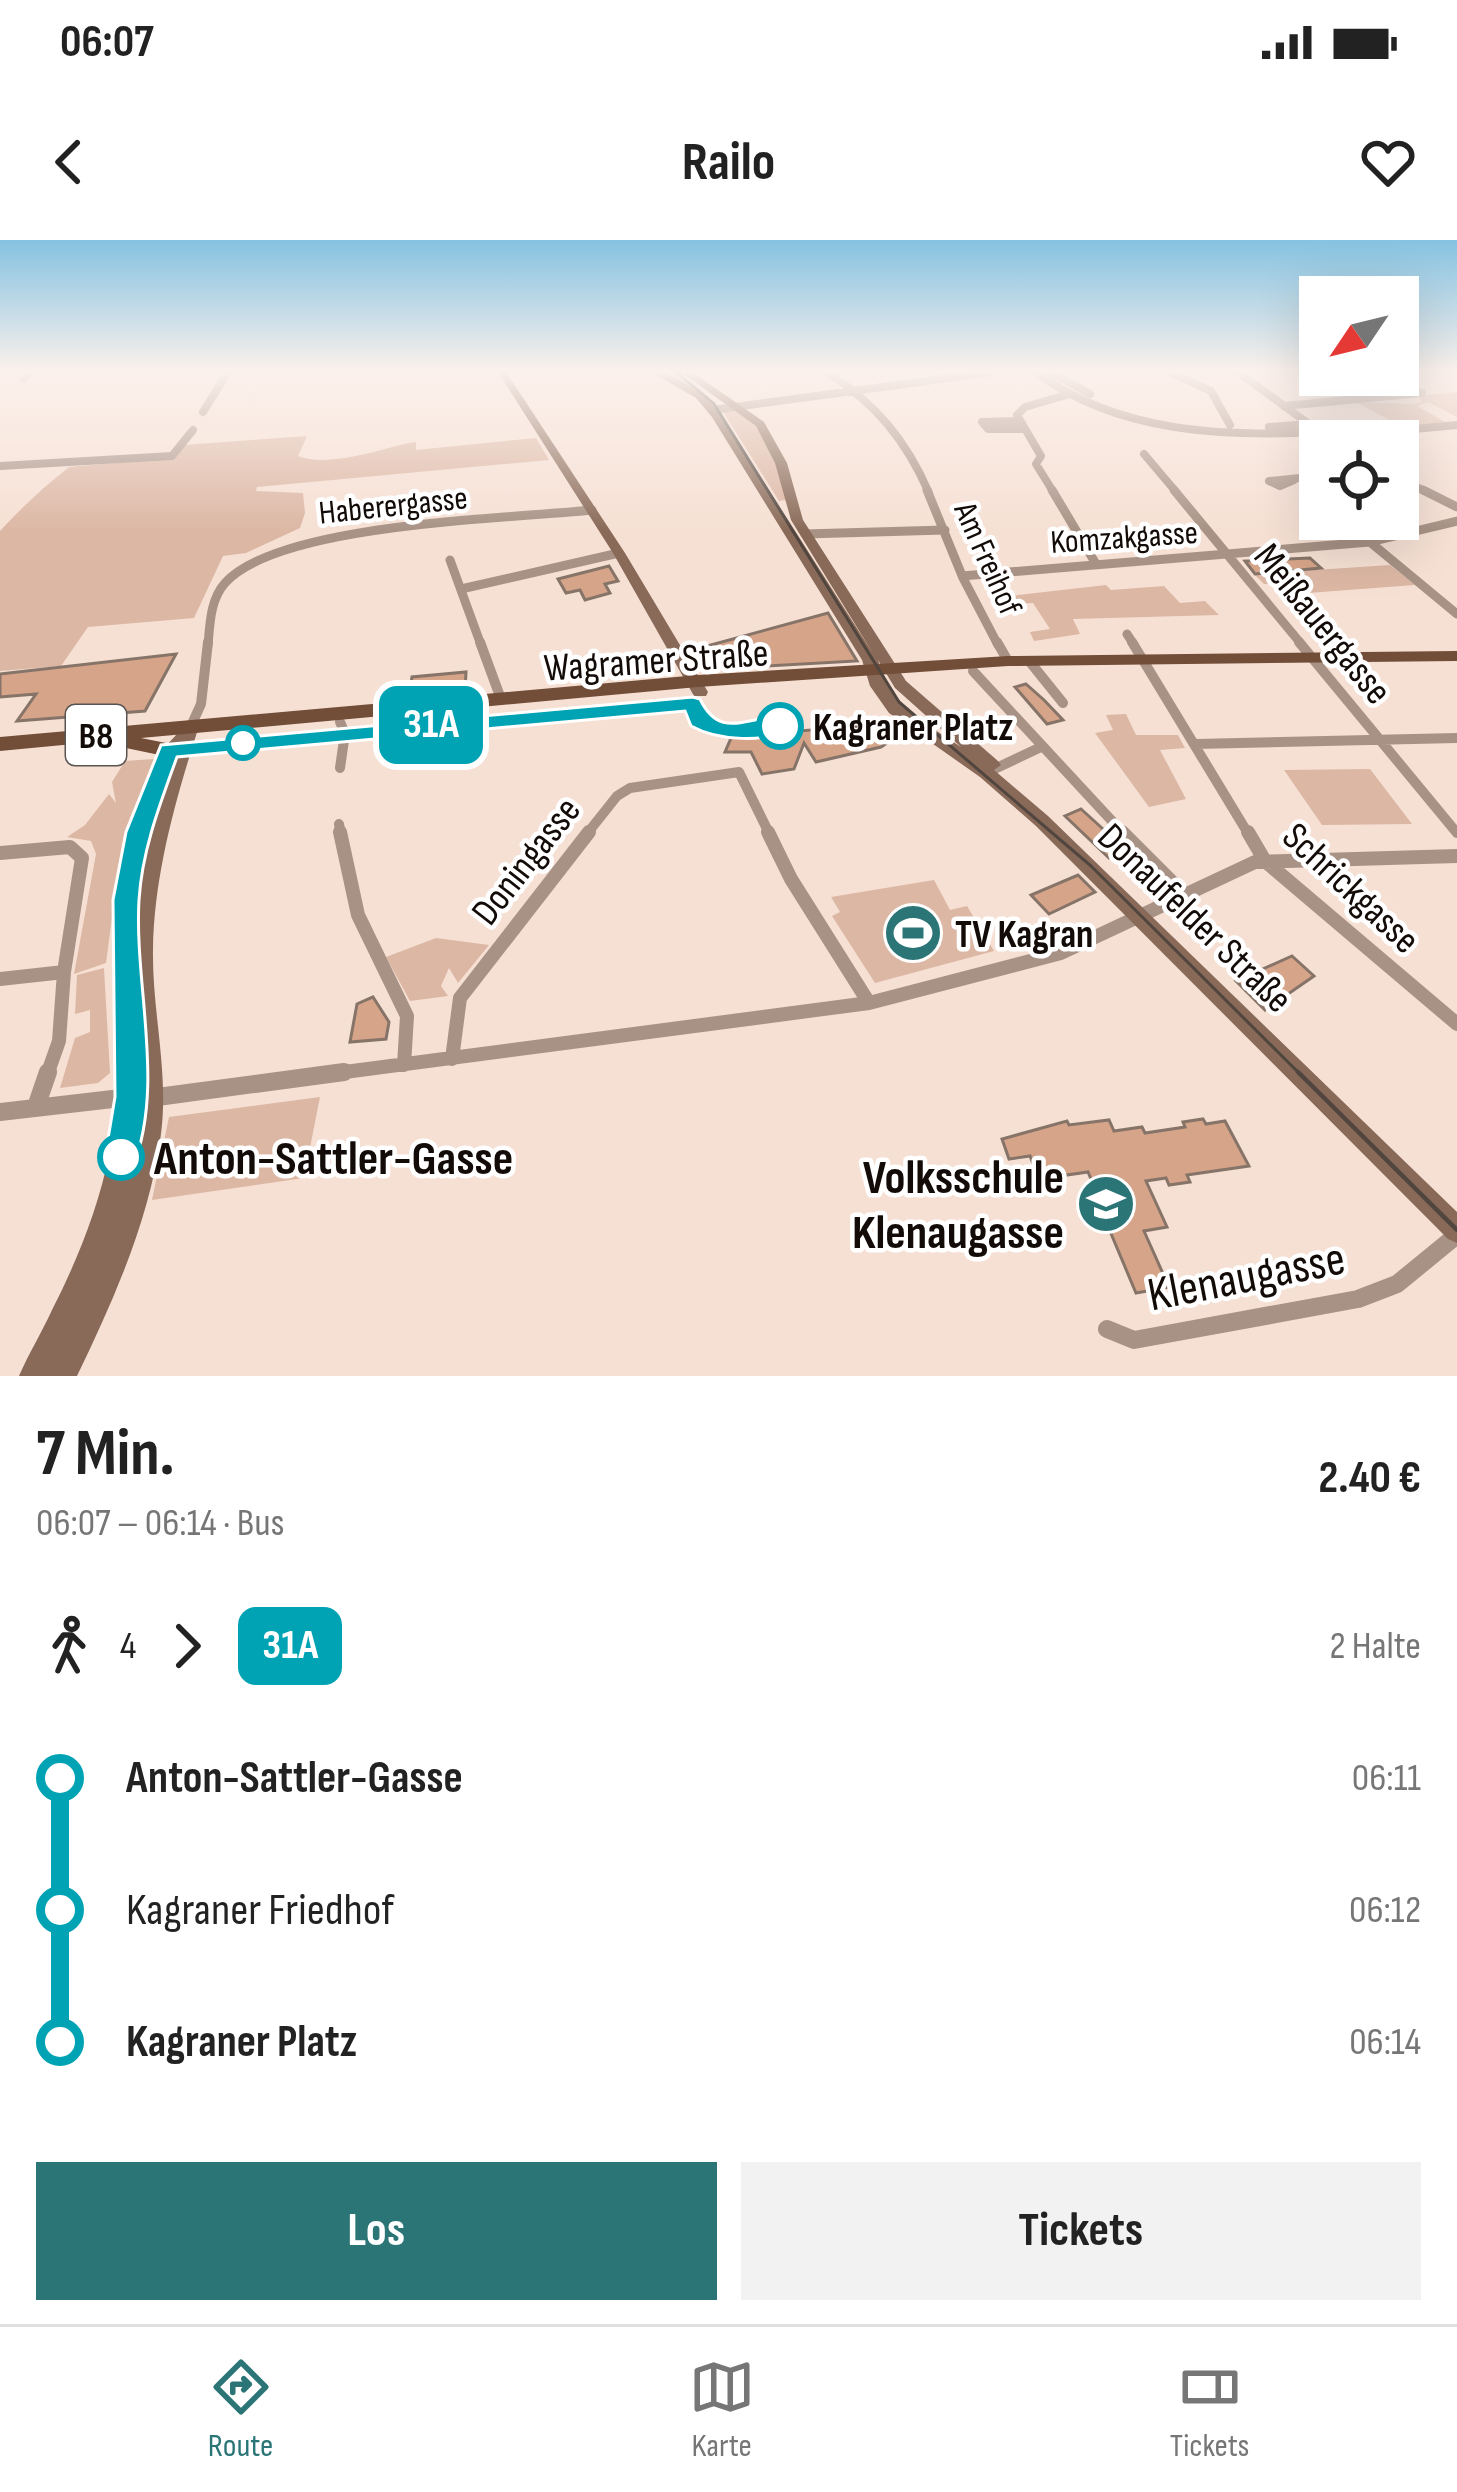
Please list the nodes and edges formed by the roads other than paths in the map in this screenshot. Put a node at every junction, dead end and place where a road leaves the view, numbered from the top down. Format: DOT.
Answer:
graph roads {
  1 [pos="537,425"];
  2 [pos="722,425"];
  3 [pos="758,425"];
  4 [pos="892,425"];
  5 [pos="1022,425"];
  6 [pos="1176,425"];
  7 [pos="1457,425"];
  8 [pos="1419,429"];
  9 [pos="193,430"];
  10 [pos="1299,436"];
  11 [pos="1144,454"];
  12 [pos="0,466"];
  13 [pos="1299,479"];
  14 [pos="1294,480"];
  15 [pos="1419,488"];
  16 [pos="1457,507"];
  17 [pos="592,510"];
  18 [pos="1457,521"];
  19 [pos="945,530"];
  20 [pos="805,534"];
  21 [pos="1370,542"];
  22 [pos="619,553"];
  23 [pos="1229,555"];
  24 [pos="450,560"];
  25 [pos="1096,564"];
  26 [pos="962,576"];
  27 [pos="461,589"];
  28 [pos="1457,614"];
  29 [pos="1127,634"];
  30 [pos="1457,656"];
  31 [pos="1316,658"];
  32 [pos="1145,660"];
  33 [pos="1008,661"];
  34 [pos="1030,662"];
  35 [pos="973,671"];
  36 [pos="885,675"];
  37 [pos="699,687"];
  38 [pos="501,699"];
  39 [pos="1063,704"];
  40 [pos="340,722"];
  41 [pos="189,731"];
  42 [pos="1457,738"];
  43 [pos="1381,740"];
  44 [pos="133,743"];
  45 [pos="0,744"];
  46 [pos="1196,744"];
  47 [pos="1041,747"];
  48 [pos="169,750"];
  49 [pos="0,756"];
  50 [pos="340,768"];
  51 [pos="990,772"];
  52 [pos="339,824"];
  53 [pos="1457,833"];
  54 [pos="0,853"];
  55 [pos="1457,856"];
  56 [pos="1265,861"];
  57 [pos="1186,896"];
  58 [pos="1147,914"];
  59 [pos="64,972"];
  60 [pos="0,979"];
  61 [pos="869,1003"];
  62 [pos="1457,1024"];
  63 [pos="452,1059"];
  64 [pos="404,1065"];
  65 [pos="141,1098"];
  66 [pos="36,1106"];
  67 [pos="0,1112"];
  68 [pos="1457,1213"];
  69 [pos="1457,1233"];
  70 [pos="1107,1329"];
  71 [pos="34,1376"];
  72 [pos="62,1376"];
  1 -- 17 [label="main road"];
  2 -- 36 [label="main road"];
  3 -- 20 [label="main road"];
  4 -- 19 [label="street, Am Freihof"];
  5 -- 25 [label="street"];
  6 -- 10 [label="street"];
  7 -- 8 [label="street"];
  9 -- 12 [label="street"];
  11 -- 23 [label="street, Meißauergasse"];
  13 -- 14 [label="street"];
  15 -- 16 [label="street"];
  17 -- 22 [label="main road"];
  17 -- 41 [label="street, Haberergasse"];
  18 -- 21 [label="street, Komzakgasse"];
  19 -- 20 [label="street"];
  19 -- 26 [label="street, Am Freihof"];
  20 -- 36 [label="main road"];
  21 -- 23 [label="street, Komzakgasse"];
  21 -- 28 [label="street"];
  22 -- 27 [label="street"];
  22 -- 37 [label="main road"];
  23 -- 25 [label="street, Komzakgasse"];
  23 -- 31 [label="street, Meißauergasse"];
  24 -- 27 [label="street"];
  25 -- 26 [label="street, Komzakgasse"];
  26 -- 33 [label="street, Am Freihof"];
  27 -- 38 [label="street"];
  29 -- 32 [label="street"];
  30 -- 31 [label="main road, Wagramer Straße / B8"];
  31 -- 32 [label="main road, Wagramer Straße / B8"];
  31 -- 43 [label="street, Meißauergasse"];
  32 -- 34 [label="main road, Wagramer Straße / B8"];
  32 -- 46 [label="street, Schrickgasse"];
  33 -- 34 [label="main road, Wagramer Straße / B8"];
  33 -- 36 [label="main road, Wagramer Straße / B8"];
  34 -- 35 [label="main road, Wagramer Straße / B8"];
  34 -- 39 [label="street"];
  35 -- 36 [label="main road, Wagramer Straße / B8"];
  35 -- 47 [label="street"];
  36 -- 37 [label="main road, Wagramer Straße / B8"];
  36 -- 51 [label="main road, Donaufelder Straße"];
  37 -- 38 [label="main road, Wagramer Straße / B8"];
  37 -- 40 [label="main road, Wagramer Straße / B8"];
  38 -- 41 [label="main road, Wagramer Straße / B8"];
  40 -- 41 [label="main road, Wagramer Straße / B8"];
  40 -- 50 [label="street"];
  41 -- 44 [label="main road, Wagramer Straße / B8"];
  41 -- 45 [label="main road, Wagramer Straße / B8"];
  41 -- 48 [label="main road"];
  41 -- 65 [label="main road"];
  42 -- 43 [label="street"];
  43 -- 46 [label="street"];
  43 -- 53 [label="street, Meißauergasse"];
  44 -- 48 [label="main road"];
  44 -- 49 [label="main road, Wagramer Straße / B8"];
  46 -- 56 [label="street, Schrickgasse"];
  47 -- 51 [label="street"];
  47 -- 57 [label="street"];
  48 -- 65 [label="main road"];
  51 -- 58 [label="main road, Donaufelder Straße"];
  52 -- 64 [label="street"];
  54 -- 59 [label="street"];
  55 -- 56 [label="street"];
  56 -- 57 [label="street"];
  56 -- 62 [label="street, Schrickgasse"];
  57 -- 58 [label="street"];
  58 -- 61 [label="street"];
  58 -- 68 [label="main road, Donaufelder Straße"];
  58 -- 69 [label="main road, Donaufelder Straße"];
  59 -- 60 [label="street"];
  59 -- 66 [label="street"];
  61 -- 63 [label="street"];
  61 -- 63 [label="street, Doningasse"];
  63 -- 64 [label="street"];
  64 -- 65 [label="street"];
  65 -- 66 [label="street"];
  65 -- 71 [label="main road"];
  65 -- 72 [label="main road"];
  66 -- 67 [label="street"];
  69 -- 70 [label="street, Klenaugasse"];
}
